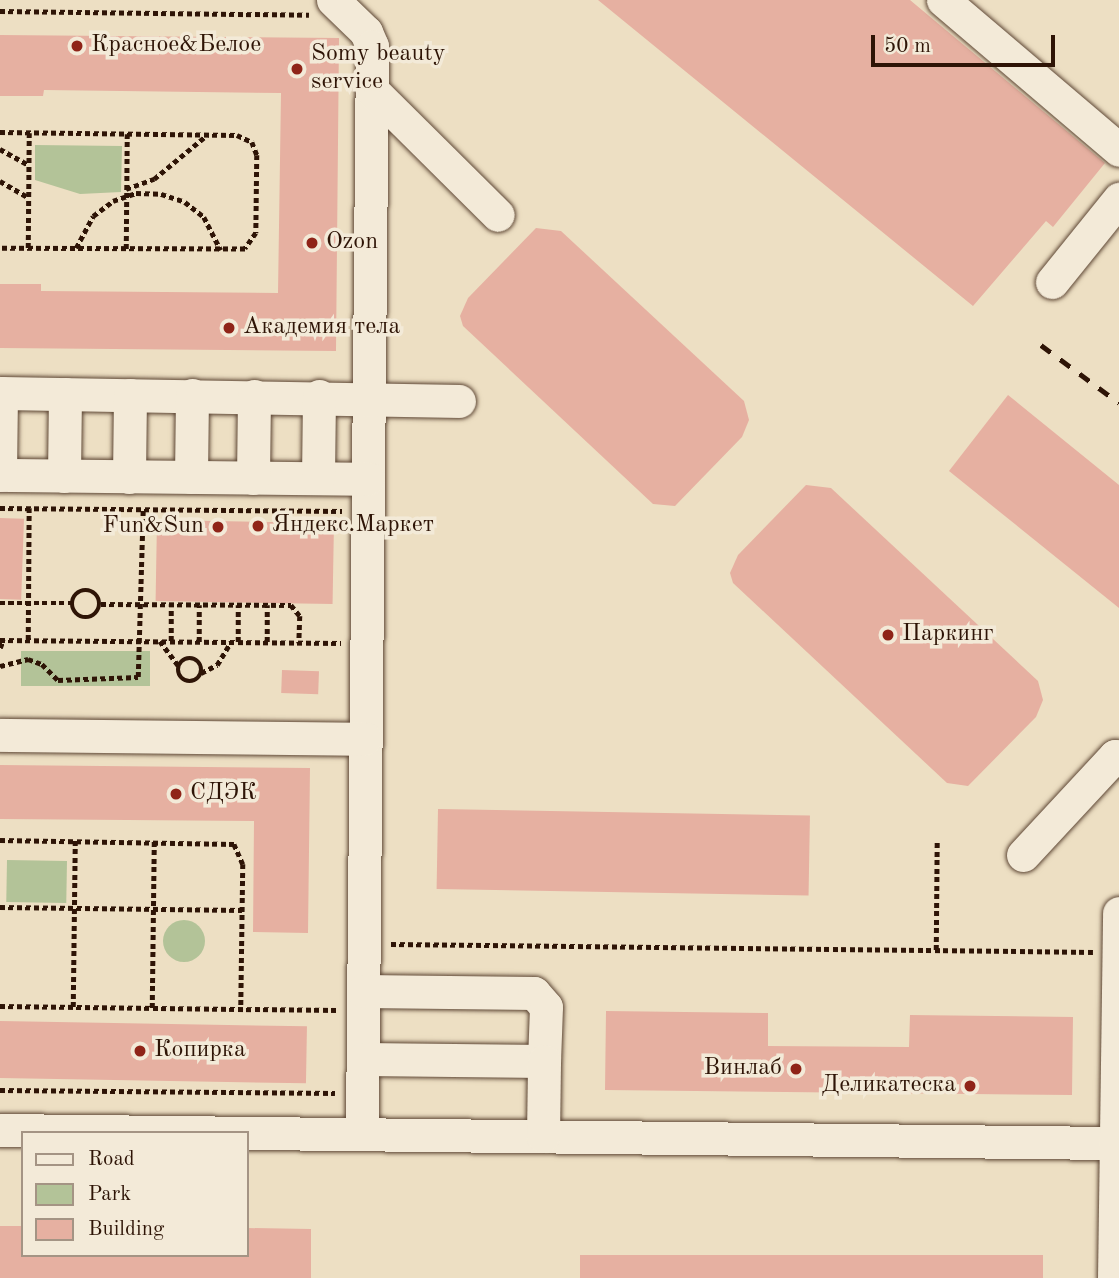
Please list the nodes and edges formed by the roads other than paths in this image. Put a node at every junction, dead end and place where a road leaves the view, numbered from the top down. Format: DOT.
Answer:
graph roads {
  1 [pos="943,0"];
  2 [pos="325,8"];
  3 [pos="372,90"];
  4 [pos="1119,150"];
  5 [pos="1119,199"];
  6 [pos="498,215"];
  7 [pos="1052,282"];
  8 [pos="1,393"];
  9 [pos="65,394"];
  10 [pos="130,394"];
  11 [pos="192,395"];
  12 [pos="254,396"];
  13 [pos="319,396"];
  14 [pos="369,397"];
  15 [pos="459,401"];
  16 [pos="10,475"];
  17 [pos="64,476"];
  18 [pos="136,477"];
  19 [pos="191,477"];
  20 [pos="253,478"];
  21 [pos="343,479"];
  22 [pos="0,735"];
  23 [pos="365,739"];
  24 [pos="1119,760"];
  25 [pos="1023,855"];
  26 [pos="1119,913"];
  27 [pos="1118,953"];
  28 [pos="351,993"];
  29 [pos="544,1061"];
  30 [pos="351,1069"];
  31 [pos="0,1130"];
  32 [pos="90,1131"];
  33 [pos="248,1133"];
  34 [pos="362,1134"];
  35 [pos="543,1136"];
  36 [pos="1117,1143"];
  37 [pos="1114,1278"];
  1 -- 4 [label="street"];
  2 -- 3 [label="street"];
  3 -- 6 [label="street"];
  3 -- 14 [label="street"];
  5 -- 7 [label="street"];
  8 -- 9 [label="street"];
  8 -- 16 [label="street"];
  9 -- 10 [label="street"];
  9 -- 17 [label="street"];
  10 -- 11 [label="street"];
  10 -- 18 [label="street"];
  11 -- 12 [label="street"];
  11 -- 19 [label="street"];
  12 -- 13 [label="street"];
  12 -- 20 [label="street"];
  13 -- 14 [label="street"];
  13 -- 21 [label="street"];
  14 -- 15 [label="street"];
  14 -- 21 [label="street"];
  16 -- 17 [label="street"];
  17 -- 18 [label="street"];
  18 -- 19 [label="street"];
  19 -- 20 [label="street"];
  20 -- 21 [label="street"];
  21 -- 23 [label="street"];
  22 -- 23 [label="street"];
  23 -- 28 [label="street"];
  24 -- 25 [label="street"];
  26 -- 27 [label="street"];
  27 -- 36 [label="street"];
  28 -- 29 [label="street"];
  28 -- 30 [label="street"];
  29 -- 30 [label="street"];
  29 -- 35 [label="street"];
  30 -- 34 [label="street"];
  31 -- 32 [label="street"];
  33 -- 34 [label="street"];
  34 -- 35 [label="street"];
  35 -- 36 [label="street"];
  36 -- 37 [label="street"];
}
